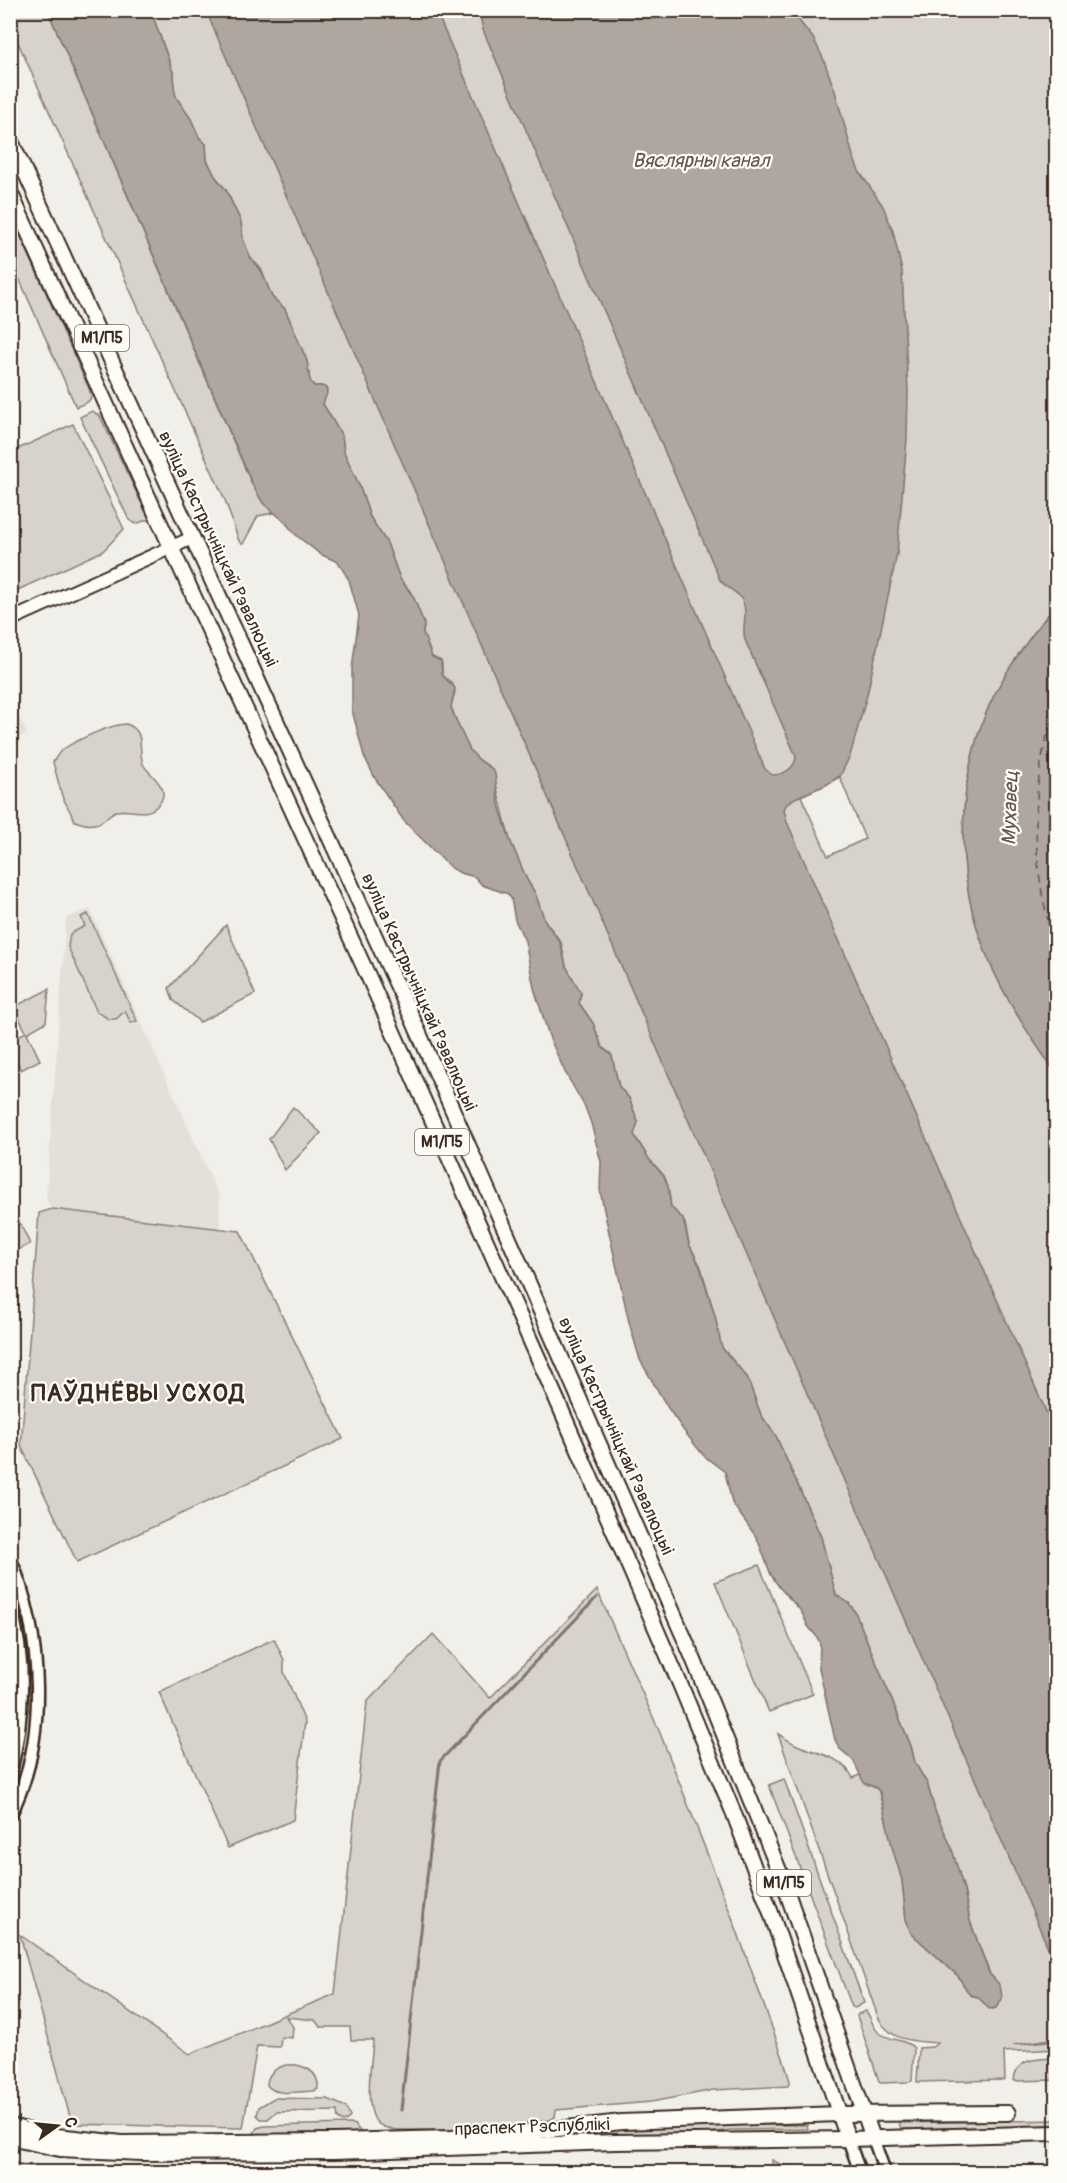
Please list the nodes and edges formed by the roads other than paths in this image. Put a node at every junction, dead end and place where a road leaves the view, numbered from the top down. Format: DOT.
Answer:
graph roads {
  1 [pos="10,139"];
  2 [pos="10,192"];
  3 [pos="192,538"];
  4 [pos="171,547"];
  5 [pos="10,620"];
  6 [pos="343,868"];
  7 [pos="323,877"];
  8 [pos="367,920"];
  9 [pos="347,929"];
  10 [pos="623,1497"];
  11 [pos="603,1506"];
  12 [pos="641,1538"];
  13 [pos="621,1546"];
  14 [pos="10,1557"];
  15 [pos="10,1602"];
  16 [pos="10,1776"];
  17 [pos="10,1816"];
  18 [pos="864,2113"];
  19 [pos="1008,2113"];
  20 [pos="839,2114"];
  21 [pos="10,2126"];
  22 [pos="1056,2133"];
  23 [pos="10,2138"];
  24 [pos="873,2138"];
  25 [pos="848,2139"];
  26 [pos="860,2172"];
  27 [pos="885,2172"];
  1 -- 3 [label="main road, вуліца Кастрычніцкай Рэвалюцыі / М1/П5"];
  2 -- 4 [label="main road, М1/П5"];
  3 -- 4 [label="main road"];
  3 -- 6 [label="main road, вуліца Кастрычніцкай Рэвалюцыі / М1/П5"];
  4 -- 5 [label="main road"];
  4 -- 7 [label="main road, М1/П5"];
  6 -- 7 [label="main road"];
  6 -- 8 [label="main road, вуліца Кастрычніцкай Рэвалюцыі / М1/П5"];
  7 -- 9 [label="main road, М1/П5"];
  8 -- 9 [label="main road"];
  8 -- 10 [label="main road, вуліца Кастрычніцкай Рэвалюцыі / М1/П5"];
  9 -- 11 [label="main road, М1/П5"];
  10 -- 11 [label="main road"];
  10 -- 12 [label="main road, вуліца Кастрычніцкай Рэвалюцыі / М1/П5"];
  11 -- 13 [label="main road, М1/П5"];
  12 -- 13 [label="main road"];
  12 -- 18 [label="main road, вуліца Кастрычніцкай Рэвалюцыі / М1/П5"];
  13 -- 20 [label="main road, М1/П5"];
  14 -- 17 [label="street"];
  15 -- 16 [label="street"];
  18 -- 19 [label="main road, праспект Рэспублікі"];
  18 -- 20 [label="main road, праспект Рэспублікі"];
  18 -- 24 [label="main road, вуліца Кастрычніцкай Рэвалюцыі"];
  20 -- 21 [label="main road, праспект Рэспублікі"];
  20 -- 25 [label="main road, М1/П5"];
  22 -- 24 [label="main road, праспект Рэспублікі"];
  23 -- 25 [label="main road, праспект Рэспублікі"];
  24 -- 25 [label="main road, праспект Рэспублікі"];
  24 -- 27 [label="street"];
  25 -- 26 [label="street"];
}
